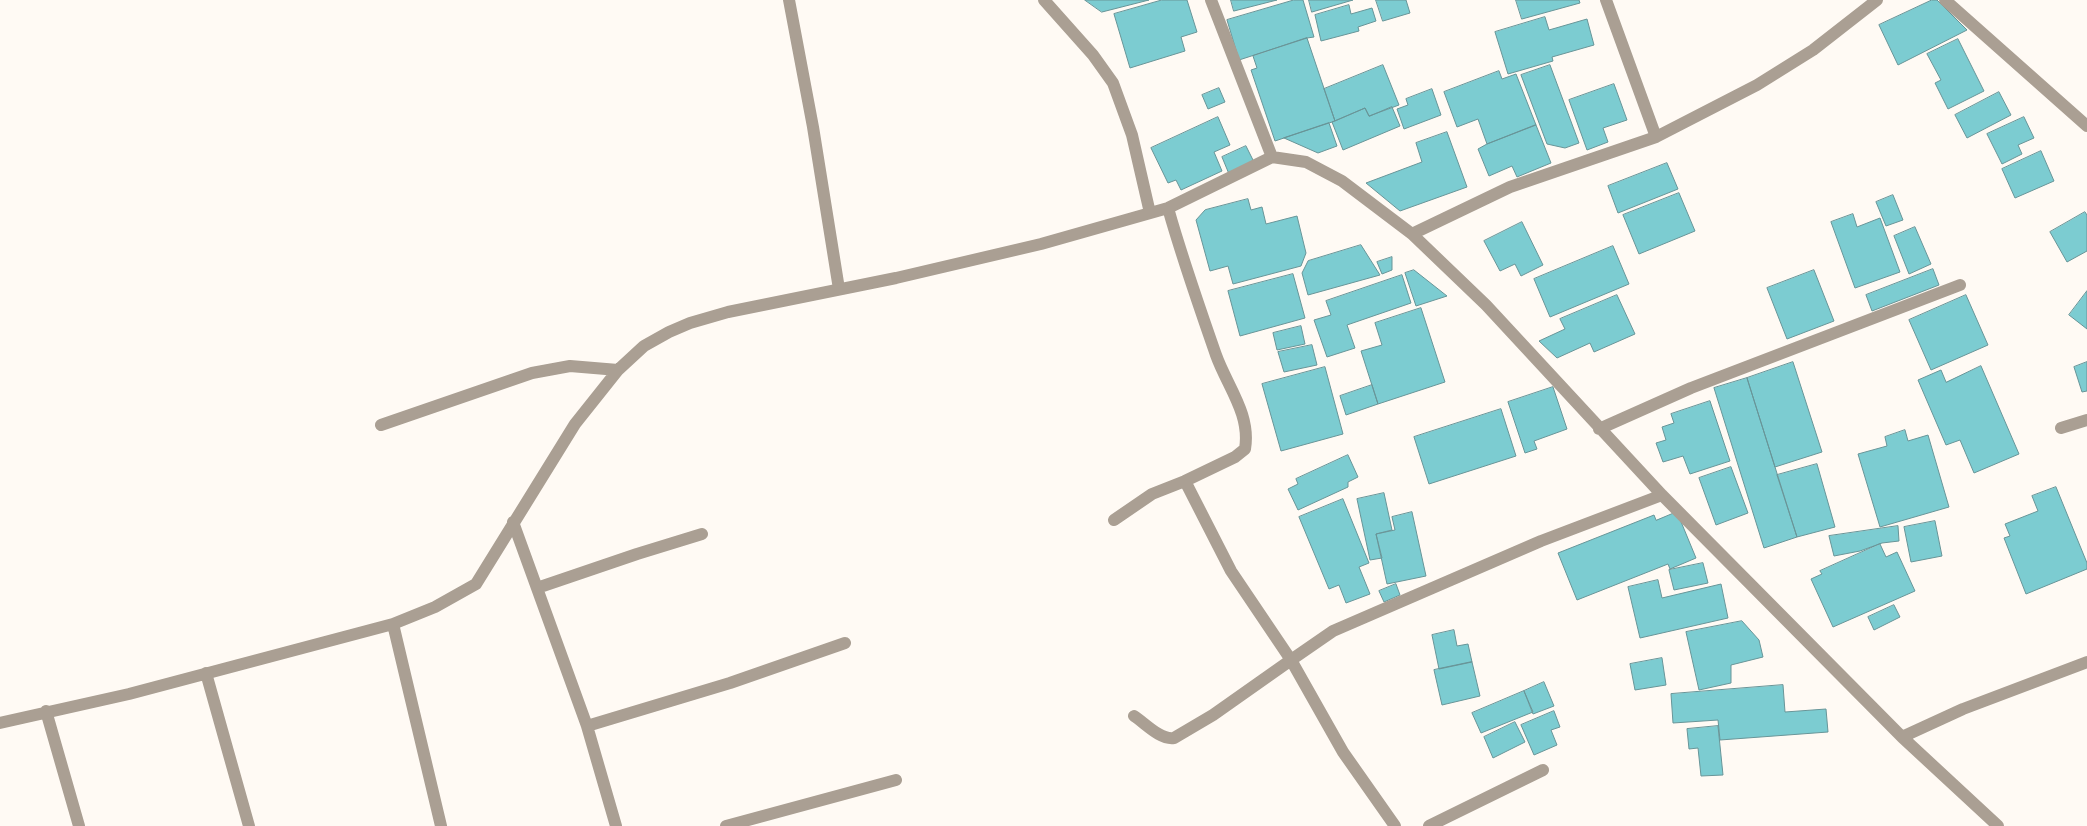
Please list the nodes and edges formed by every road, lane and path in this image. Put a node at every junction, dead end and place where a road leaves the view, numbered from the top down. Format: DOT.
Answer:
graph roads {
  1 [pos="789,0"];
  2 [pos="1044,0"];
  3 [pos="1211,0"];
  4 [pos="1606,0"];
  5 [pos="1877,0"];
  6 [pos="1945,0"];
  7 [pos="2087,126"];
  8 [pos="1656,137"];
  9 [pos="1272,157"];
  10 [pos="1168,208"];
  11 [pos="1150,213"];
  12 [pos="1412,234"];
  13 [pos="1960,285"];
  14 [pos="839,289"];
  15 [pos="618,370"];
  16 [pos="2087,420"];
  17 [pos="381,425"];
  18 [pos="1599,428"];
  19 [pos="2061,428"];
  20 [pos="1185,481"];
  21 [pos="1662,495"];
  22 [pos="1114,520"];
  23 [pos="513,522"];
  24 [pos="702,534"];
  25 [pos="537,588"];
  26 [pos="393,624"];
  27 [pos="845,644"];
  28 [pos="1291,660"];
  29 [pos="2087,662"];
  30 [pos="206,673"];
  31 [pos="46,711"];
  32 [pos="1134,716"];
  33 [pos="0,722"];
  34 [pos="587,726"];
  35 [pos="1902,737"];
  36 [pos="1543,770"];
  37 [pos="896,780"];
  38 [pos="79,826"];
  39 [pos="249,826"];
  40 [pos="441,826"];
  41 [pos="616,826"];
  42 [pos="726,826"];
  43 [pos="1395,826"];
  44 [pos="1428,826"];
  45 [pos="1998,826"];
  1 -- 14 [label="street"];
  2 -- 11 [label="street"];
  3 -- 9 [label="street"];
  4 -- 8 [label="street"];
  5 -- 8 [label="street"];
  6 -- 7 [label="street"];
  8 -- 12 [label="street"];
  9 -- 10 [label="street"];
  9 -- 12 [label="street"];
  10 -- 11 [label="street"];
  10 -- 20 [label="street"];
  11 -- 14 [label="street"];
  12 -- 18 [label="street"];
  13 -- 18 [label="street"];
  14 -- 15 [label="street"];
  15 -- 17 [label="street"];
  15 -- 23 [label="street"];
  16 -- 19 [label="street"];
  18 -- 21 [label="street"];
  20 -- 22 [label="street"];
  20 -- 28 [label="street"];
  21 -- 28 [label="street"];
  21 -- 35 [label="street"];
  23 -- 25 [label="street"];
  23 -- 26 [label="street"];
  24 -- 25 [label="street"];
  25 -- 34 [label="street"];
  26 -- 30 [label="street"];
  26 -- 40 [label="street"];
  27 -- 34 [label="street"];
  28 -- 32 [label="street"];
  28 -- 43 [label="street"];
  29 -- 35 [label="street"];
  30 -- 31 [label="street"];
  30 -- 39 [label="street"];
  31 -- 33 [label="street"];
  31 -- 38 [label="street"];
  34 -- 41 [label="street"];
  35 -- 45 [label="street"];
  36 -- 44 [label="street"];
  37 -- 42 [label="street"];
}
